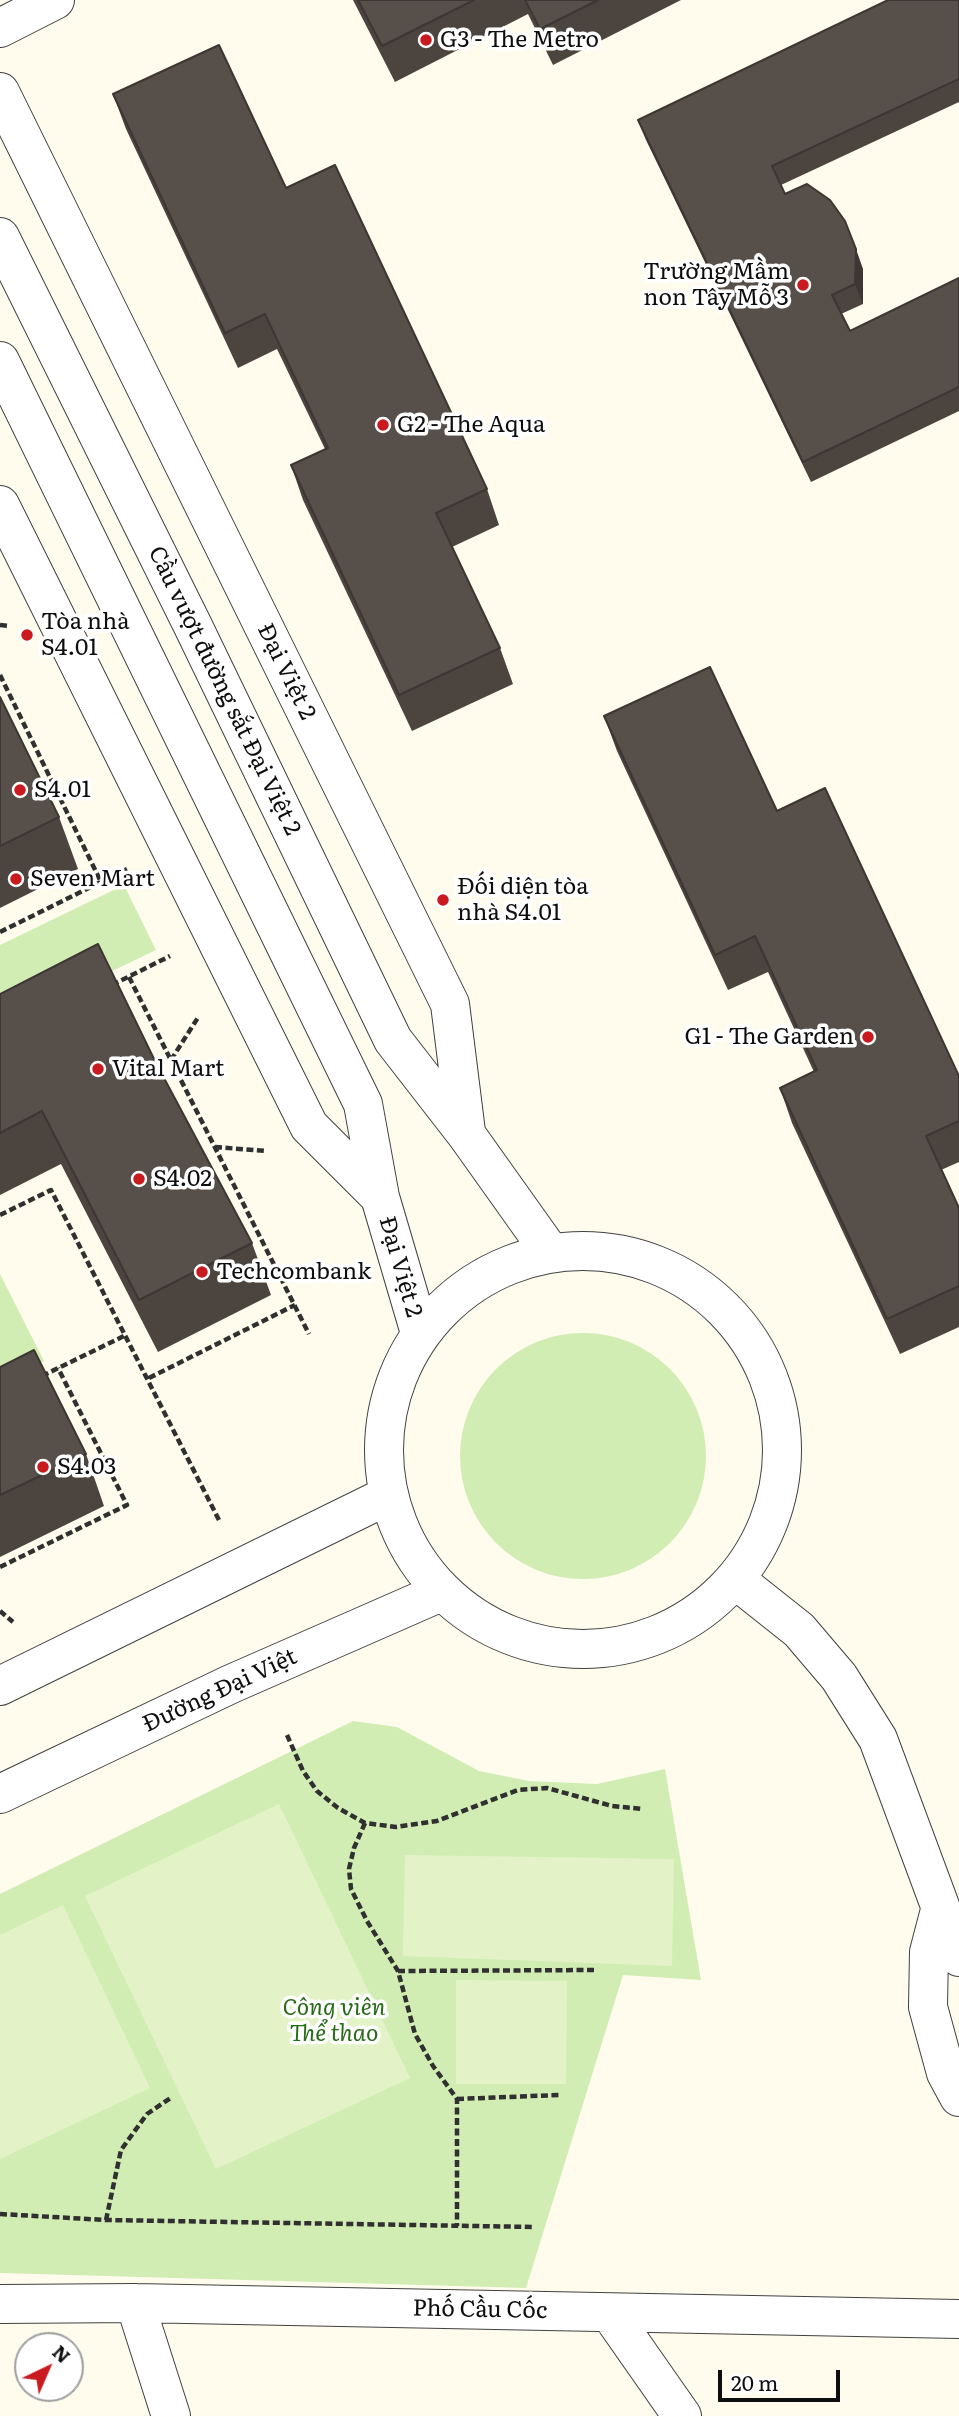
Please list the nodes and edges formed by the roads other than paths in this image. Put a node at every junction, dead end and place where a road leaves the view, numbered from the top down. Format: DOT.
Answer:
graph roads {
  1 [pos="55,0"];
  2 [pos="0,28"];
  3 [pos="0,92"];
  4 [pos="0,237"];
  5 [pos="0,361"];
  6 [pos="0,505"];
  7 [pos="466,1134"];
  8 [pos="380,1198"];
  9 [pos="550,1252"];
  10 [pos="419,1333"];
  11 [pos="387,1496"];
  12 [pos="736,1580"];
  13 [pos="441,1592"];
  14 [pos="0,1686"];
  15 [pos="0,1794"];
  16 [pos="940,1910"];
  17 [pos="959,1957"];
  18 [pos="959,2097"];
  19 [pos="135,2303"];
  20 [pos="0,2304"];
  21 [pos="610,2313"];
  22 [pos="959,2319"];
  23 [pos="171,2416"];
  24 [pos="682,2416"];
  1 -- 2 [label="street"];
  3 -- 7 [label="street, Đại Việt 2"];
  4 -- 7 [label="street, Cầu vượt đường sắt Đại Việt 2"];
  5 -- 8 [label="street"];
  6 -- 8 [label="street, Đại Việt 2"];
  7 -- 9 [label="street, Đại Việt 2"];
  8 -- 10 [label="street, Đại Việt 2"];
  9 -- 10 [label="street"];
  9 -- 12 [label="street"];
  10 -- 11 [label="street"];
  11 -- 13 [label="street"];
  11 -- 14 [label="street"];
  12 -- 13 [label="street"];
  12 -- 16 [label="street"];
  13 -- 15 [label="street, Đường Đại Việt"];
  16 -- 17 [label="street"];
  16 -- 18 [label="street"];
  19 -- 20 [label="street, Phố Cầu Cốc"];
  19 -- 21 [label="street, Phố Cầu Cốc"];
  19 -- 23 [label="street"];
  21 -- 22 [label="street, Phố Cầu Cốc"];
  21 -- 24 [label="street"];
}
